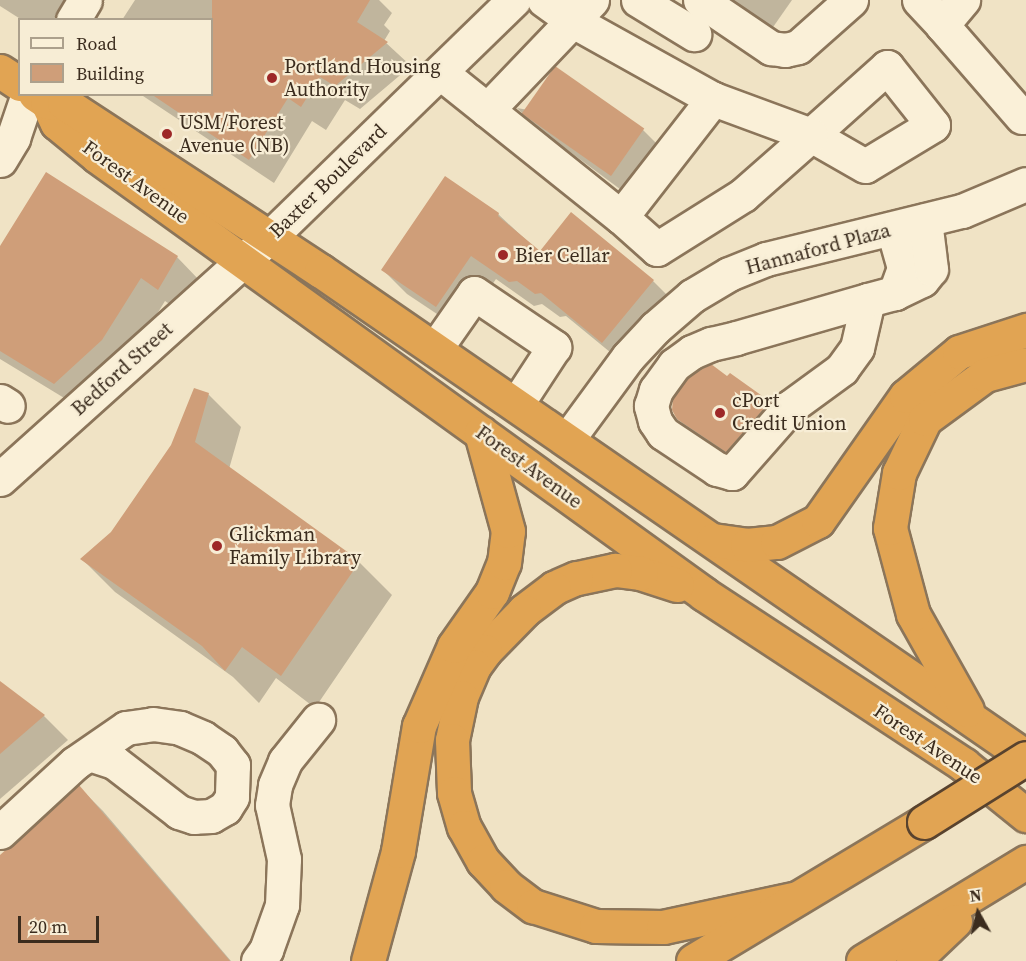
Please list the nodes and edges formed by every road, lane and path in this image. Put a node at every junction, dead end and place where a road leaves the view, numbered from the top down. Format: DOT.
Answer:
graph roads {
  1 [pos="85,0"];
  2 [pos="514,0"];
  3 [pos="544,0"];
  4 [pos="638,0"];
  5 [pos="700,0"];
  6 [pos="851,0"];
  7 [pos="919,0"];
  8 [pos="963,0"];
  9 [pos="583,10"];
  10 [pos="74,18"];
  11 [pos="942,25"];
  12 [pos="694,34"];
  13 [pos="0,71"];
  14 [pos="441,73"];
  15 [pos="18,83"];
  16 [pos="37,97"];
  17 [pos="713,99"];
  18 [pos="487,110"];
  19 [pos="1022,117"];
  20 [pos="0,159"];
  21 [pos="1026,184"];
  22 [pos="621,217"];
  23 [pos="925,220"];
  24 [pos="893,229"];
  25 [pos="270,237"];
  26 [pos="243,260"];
  27 [pos="881,296"];
  28 [pos="1026,330"];
  29 [pos="435,349"];
  30 [pos="1026,364"];
  31 [pos="516,405"];
  32 [pos="481,433"];
  33 [pos="567,440"];
  34 [pos="0,479"];
  35 [pos="709,540"];
  36 [pos="704,594"];
  37 [pos="971,717"];
  38 [pos="318,720"];
  39 [pos="90,754"];
  40 [pos="1026,758"];
  41 [pos="234,789"];
  42 [pos="273,796"];
  43 [pos="1026,815"];
  44 [pos="0,832"];
  45 [pos="1012,871"];
  46 [pos="797,898"];
  47 [pos="258,961"];
  48 [pos="368,961"];
  49 [pos="693,961"];
  50 [pos="863,961"];
  51 [pos="913,961"];
  1 -- 10 [label="street"];
  2 -- 14 [label="street, Baxter Boulevard"];
  3 -- 9 [label="street"];
  4 -- 12 [label="street"];
  5 -- 6 [label="street"];
  7 -- 11 [label="street"];
  8 -- 11 [label="street"];
  9 -- 17 [label="street"];
  9 -- 18 [label="street"];
  11 -- 19 [label="street"];
  13 -- 15 [label="highway"];
  14 -- 18 [label="street"];
  14 -- 25 [label="street, Baxter Boulevard"];
  16 -- 20 [label="street"];
  16 -- 25 [label="highway, Forest Avenue"];
  16 -- 26 [label="highway, Forest Avenue"];
  17 -- 22 [label="street"];
  17 -- 22 [label="street"];
  18 -- 22 [label="street"];
  21 -- 23 [label="street, Hannaford Plaza"];
  23 -- 24 [label="street, Hannaford Plaza"];
  23 -- 27 [label="street"];
  24 -- 27 [label="street"];
  24 -- 33 [label="street, Hannaford Plaza"];
  25 -- 26 [label="street, Baxter Boulevard"];
  25 -- 29 [label="highway, Forest Avenue"];
  26 -- 32 [label="highway, Forest Avenue"];
  26 -- 34 [label="street, Bedford Street"];
  27 -- 27 [label="street"];
  28 -- 35 [label="highway"];
  29 -- 31 [label="highway, Forest Avenue"];
  29 -- 31 [label="street"];
  30 -- 37 [label="highway"];
  31 -- 33 [label="highway, Forest Avenue"];
  32 -- 36 [label="highway, Forest Avenue"];
  32 -- 48 [label="highway"];
  33 -- 35 [label="highway, Forest Avenue"];
  35 -- 37 [label="highway, Forest Avenue"];
  36 -- 43 [label="highway, Forest Avenue"];
  36 -- 46 [label="highway"];
  37 -- 40 [label="highway, Forest Avenue"];
  38 -- 42 [label="street"];
  39 -- 41 [label="street"];
  39 -- 41 [label="street"];
  39 -- 44 [label="street"];
  40 -- 46 [label="highway, bridge"];
  41 -- 42 [label="street"];
  42 -- 47 [label="street"];
  45 -- 50 [label="highway"];
  45 -- 51 [label="highway"];
  46 -- 49 [label="highway"];
}
